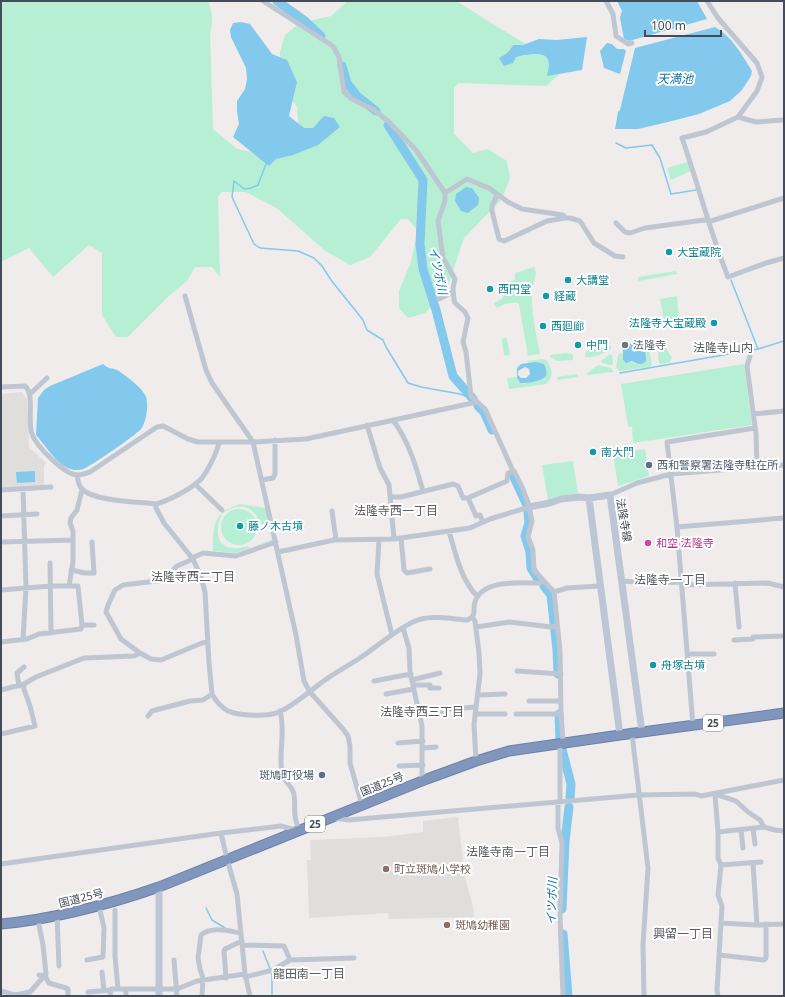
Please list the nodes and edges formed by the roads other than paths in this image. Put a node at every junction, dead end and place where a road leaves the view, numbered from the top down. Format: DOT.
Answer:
graph roads {
  1 [pos="263,1"];
  2 [pos="606,1"];
  3 [pos="707,1"];
  4 [pos="632,43"];
  5 [pos="738,117"];
  6 [pos="784,120"];
  7 [pos="445,193"];
  8 [pos="497,195"];
  9 [pos="784,198"];
  10 [pos="565,218"];
  11 [pos="708,221"];
  12 [pos="616,223"];
  13 [pos="623,257"];
  14 [pos="784,258"];
  15 [pos="453,292"];
  16 [pos="185,296"];
  17 [pos="439,299"];
  18 [pos="750,356"];
  19 [pos="47,378"];
  20 [pos="1,387"];
  21 [pos="30,394"];
  22 [pos="477,402"];
  23 [pos="784,411"];
  24 [pos="753,414"];
  25 [pos="393,420"];
  26 [pos="367,426"];
  27 [pos="755,428"];
  28 [pos="275,440"];
  29 [pos="253,442"];
  30 [pos="219,443"];
  31 [pos="784,464"];
  32 [pos="757,467"];
  33 [pos="512,471"];
  34 [pos="671,474"];
  35 [pos="77,475"];
  36 [pos="262,480"];
  37 [pos="195,484"];
  38 [pos="50,488"];
  39 [pos="23,489"];
  40 [pos="1,490"];
  41 [pos="82,490"];
  42 [pos="423,491"];
  43 [pos="610,495"];
  44 [pos="391,496"];
  45 [pos="468,498"];
  46 [pos="589,498"];
  47 [pos="156,504"];
  48 [pos="529,507"];
  49 [pos="222,510"];
  50 [pos="332,511"];
  51 [pos="37,514"];
  52 [pos="24,515"];
  53 [pos="1,516"];
  54 [pos="784,518"];
  55 [pos="483,522"];
  56 [pos="677,527"];
  57 [pos="449,531"];
  58 [pos="401,538"];
  59 [pos="394,539"];
  60 [pos="73,540"];
  61 [pos="336,540"];
  62 [pos="379,540"];
  63 [pos="25,541"];
  64 [pos="1,542"];
  65 [pos="92,542"];
  66 [pos="276,542"];
  67 [pos="278,552"];
  68 [pos="192,559"];
  69 [pos="50,563"];
  70 [pos="430,569"];
  71 [pos="71,570"];
  72 [pos="543,581"];
  73 [pos="622,581"];
  74 [pos="682,583"];
  75 [pos="735,583"];
  76 [pos="51,586"];
  77 [pos="69,586"];
  78 [pos="600,586"];
  79 [pos="26,587"];
  80 [pos="784,587"];
  81 [pos="1,590"];
  82 [pos="554,592"];
  83 [pos="477,596"];
  84 [pos="472,617"];
  85 [pos="82,625"];
  86 [pos="94,625"];
  87 [pos="476,626"];
  88 [pos="556,626"];
  89 [pos="739,626"];
  90 [pos="403,628"];
  91 [pos="51,634"];
  92 [pos="392,635"];
  93 [pos="784,636"];
  94 [pos="23,640"];
  95 [pos="734,640"];
  96 [pos="1,642"];
  97 [pos="208,642"];
  98 [pos="140,653"];
  99 [pos="688,654"];
  100 [pos="714,654"];
  101 [pos="24,668"];
  102 [pos="517,671"];
  103 [pos="440,673"];
  104 [pos="559,674"];
  105 [pos="374,681"];
  106 [pos="412,682"];
  107 [pos="22,685"];
  108 [pos="440,688"];
  109 [pos="1,690"];
  110 [pos="310,692"];
  111 [pos="212,694"];
  112 [pos="386,694"];
  113 [pos="506,694"];
  114 [pos="478,695"];
  115 [pos="559,701"];
  116 [pos="529,702"];
  117 [pos="476,706"];
  118 [pos="450,709"];
  119 [pos="280,711"];
  120 [pos="443,713"];
  121 [pos="784,713"];
  122 [pos="475,714"];
  123 [pos="504,714"];
  124 [pos="516,714"];
  125 [pos="560,714"];
  126 [pos="148,716"];
  127 [pos="421,716"];
  128 [pos="693,726"];
  129 [pos="642,732"];
  130 [pos="1,734"];
  131 [pos="632,734"];
  132 [pos="620,735"];
  133 [pos="423,741"];
  134 [pos="398,742"];
  135 [pos="561,743"];
  136 [pos="436,747"];
  137 [pos="423,748"];
  138 [pos="476,761"];
  139 [pos="423,765"];
  140 [pos="399,766"];
  141 [pos="784,780"];
  142 [pos="422,781"];
  143 [pos="715,794"];
  144 [pos="639,795"];
  145 [pos="559,803"];
  146 [pos="362,805"];
  147 [pos="332,817"];
  148 [pos="764,827"];
  149 [pos="753,828"];
  150 [pos="741,830"];
  151 [pos="300,831"];
  152 [pos="784,831"];
  153 [pos="718,832"];
  154 [pos="221,833"];
  155 [pos="755,844"];
  156 [pos="743,848"];
  157 [pos="227,859"];
  158 [pos="761,862"];
  159 [pos="753,863"];
  160 [pos="1,864"];
  161 [pos="721,865"];
  162 [pos="159,887"];
  163 [pos="99,906"];
  164 [pos="115,910"];
  165 [pos="57,916"];
  166 [pos="38,920"];
  167 [pos="721,923"];
  168 [pos="1,924"];
  169 [pos="766,924"];
  170 [pos="784,924"];
  171 [pos="757,925"];
  172 [pos="241,933"];
  173 [pos="242,943"];
  174 [pos="719,955"];
  175 [pos="354,958"];
  176 [pos="86,960"];
  177 [pos="174,960"];
  178 [pos="290,960"];
  179 [pos="59,966"];
  180 [pos="102,972"];
  181 [pos="38,975"];
  182 [pos="45,976"];
  183 [pos="245,976"];
  184 [pos="226,978"];
  185 [pos="202,981"];
  186 [pos="118,989"];
  187 [pos="126,989"];
  188 [pos="177,989"];
  189 [pos="1,991"];
  190 [pos="104,991"];
  191 [pos="88,992"];
  192 [pos="159,992"];
  193 [pos="110,993"];
  194 [pos="15,995"];
  195 [pos="27,995"];
  196 [pos="68,996"];
  197 [pos="126,996"];
  198 [pos="177,996"];
  199 [pos="202,996"];
  200 [pos="250,996"];
  201 [pos="563,996"];
  202 [pos="644,996"];
  203 [pos="718,996"];
  1 -- 7 [label="street"];
  2 -- 4 [label="street"];
  3 -- 5 [label="street"];
  5 -- 6 [label="street"];
  5 -- 11 [label="street"];
  7 -- 8 [label="street"];
  7 -- 15 [label="street"];
  8 -- 10 [label="street"];
  8 -- 10 [label="street"];
  9 -- 11 [label="street"];
  10 -- 13 [label="street"];
  11 -- 12 [label="street"];
  11 -- 14 [label="street"];
  15 -- 17 [label="street"];
  15 -- 22 [label="street"];
  16 -- 29 [label="street"];
  18 -- 24 [label="street"];
  19 -- 21 [label="street"];
  20 -- 21 [label="street"];
  21 -- 35 [label="street"];
  22 -- 25 [label="street"];
  22 -- 33 [label="street"];
  23 -- 24 [label="street"];
  24 -- 27 [label="street"];
  25 -- 26 [label="street"];
  25 -- 42 [label="street"];
  26 -- 28 [label="street"];
  26 -- 44 [label="street"];
  27 -- 32 [label="street"];
  27 -- 34 [label="street"];
  28 -- 29 [label="street"];
  28 -- 36 [label="street"];
  29 -- 30 [label="street"];
  29 -- 36 [label="street"];
  30 -- 35 [label="street"];
  30 -- 37 [label="street"];
  31 -- 32 [label="street"];
  32 -- 34 [label="street"];
  33 -- 45 [label="street"];
  33 -- 48 [label="street"];
  34 -- 43 [label="street"];
  34 -- 56 [label="street"];
  35 -- 41 [label="street"];
  36 -- 66 [label="street"];
  37 -- 47 [label="street"];
  37 -- 49 [label="street"];
  38 -- 39 [label="street"];
  39 -- 40 [label="street"];
  39 -- 52 [label="street"];
  41 -- 47 [label="street"];
  41 -- 60 [label="street"];
  42 -- 44 [label="street"];
  42 -- 45 [label="street"];
  43 -- 46 [label="main road, 法隆寺線"];
  43 -- 73 [label="main road, 法隆寺線"];
  44 -- 59 [label="street"];
  45 -- 55 [label="street"];
  46 -- 48 [label="main road, 法隆寺線"];
  46 -- 78 [label="main road"];
  47 -- 68 [label="street"];
  48 -- 55 [label="street"];
  48 -- 72 [label="street"];
  50 -- 61 [label="street"];
  51 -- 52 [label="street"];
  52 -- 53 [label="street"];
  52 -- 63 [label="street"];
  54 -- 56 [label="street"];
  55 -- 57 [label="street"];
  56 -- 74 [label="street"];
  57 -- 58 [label="street"];
  57 -- 83 [label="street"];
  58 -- 59 [label="street"];
  58 -- 70 [label="street"];
  59 -- 62 [label="street"];
  60 -- 63 [label="street"];
  60 -- 71 [label="street"];
  61 -- 62 [label="street"];
  61 -- 67 [label="street"];
  62 -- 92 [label="street"];
  63 -- 64 [label="street"];
  63 -- 79 [label="street"];
  65 -- 71 [label="street"];
  66 -- 67 [label="street"];
  66 -- 68 [label="street"];
  67 -- 110 [label="street"];
  68 -- 97 [label="street"];
  68 -- 98 [label="street"];
  69 -- 76 [label="street"];
  71 -- 77 [label="street"];
  72 -- 82 [label="street"];
  72 -- 83 [label="street"];
  73 -- 74 [label="street"];
  73 -- 129 [label="main road, 法隆寺線"];
  74 -- 75 [label="street"];
  74 -- 99 [label="street"];
  75 -- 80 [label="street"];
  75 -- 89 [label="street"];
  76 -- 77 [label="street"];
  76 -- 79 [label="street"];
  76 -- 91 [label="street"];
  77 -- 85 [label="street"];
  78 -- 82 [label="street"];
  78 -- 132 [label="main road"];
  79 -- 81 [label="street"];
  79 -- 94 [label="street"];
  82 -- 88 [label="street"];
  83 -- 84 [label="street"];
  84 -- 87 [label="street"];
  84 -- 90 [label="street"];
  85 -- 86 [label="street"];
  85 -- 91 [label="street"];
  87 -- 88 [label="street"];
  87 -- 114 [label="street"];
  88 -- 104 [label="street"];
  90 -- 92 [label="street"];
  90 -- 106 [label="street"];
  91 -- 94 [label="street"];
  92 -- 110 [label="street"];
  93 -- 95 [label="street"];
  94 -- 96 [label="street"];
  97 -- 98 [label="street"];
  97 -- 111 [label="street"];
  98 -- 107 [label="street"];
  99 -- 100 [label="street"];
  99 -- 128 [label="street"];
  101 -- 107 [label="street"];
  102 -- 104 [label="street"];
  103 -- 106 [label="street"];
  104 -- 115 [label="street"];
  105 -- 106 [label="street"];
  106 -- 108 [label="street"];
  106 -- 112 [label="street"];
  106 -- 127 [label="street"];
  107 -- 109 [label="street"];
  107 -- 130 [label="street"];
  110 -- 119 [label="street"];
  110 -- 146 [label="street"];
  111 -- 119 [label="street"];
  111 -- 126 [label="street"];
  113 -- 114 [label="street"];
  114 -- 117 [label="street"];
  115 -- 116 [label="street"];
  115 -- 125 [label="street"];
  117 -- 118 [label="street"];
  117 -- 122 [label="street"];
  119 -- 151 [label="street"];
  120 -- 127 [label="street"];
  121 -- 128 [label="highway, 国道25号 / 25"];
  122 -- 123 [label="street"];
  122 -- 138 [label="street"];
  124 -- 125 [label="street"];
  125 -- 135 [label="street"];
  127 -- 133 [label="street"];
  128 -- 129 [label="highway, 国道25号 / 25"];
  129 -- 131 [label="highway, 国道25号 / 25"];
  131 -- 132 [label="highway, 国道25号 / 25"];
  131 -- 144 [label="street"];
  132 -- 135 [label="highway, 国道25号 / 25"];
  133 -- 134 [label="street"];
  133 -- 137 [label="street"];
  135 -- 138 [label="highway, 国道25号 / 25"];
  135 -- 145 [label="street"];
  136 -- 137 [label="street"];
  137 -- 139 [label="street"];
  138 -- 142 [label="highway, 国道25号 / 25"];
  139 -- 140 [label="street"];
  139 -- 142 [label="street"];
  141 -- 143 [label="street"];
  142 -- 146 [label="highway, 国道25号 / 25"];
  143 -- 144 [label="street"];
  143 -- 148 [label="street"];
  143 -- 153 [label="street"];
  144 -- 145 [label="street"];
  144 -- 202 [label="street"];
  145 -- 147 [label="street"];
  145 -- 201 [label="street"];
  146 -- 147 [label="highway, 国道25号 / 25"];
  147 -- 151 [label="highway, 国道25号 / 25"];
  148 -- 149 [label="street"];
  148 -- 152 [label="street"];
  149 -- 150 [label="street"];
  149 -- 155 [label="street"];
  150 -- 153 [label="street"];
  150 -- 156 [label="street"];
  151 -- 154 [label="street"];
  151 -- 157 [label="highway, 国道25号 / 25"];
  153 -- 161 [label="street"];
  154 -- 157 [label="street"];
  154 -- 160 [label="street"];
  157 -- 162 [label="highway, 国道25号 / 25"];
  157 -- 172 [label="street"];
  158 -- 159 [label="street"];
  159 -- 161 [label="street"];
  159 -- 171 [label="street"];
  161 -- 167 [label="street"];
  162 -- 163 [label="highway, 国道25号 / 25"];
  162 -- 192 [label="main road"];
  163 -- 165 [label="highway, 国道25号 / 25"];
  163 -- 176 [label="street"];
  164 -- 186 [label="street"];
  165 -- 166 [label="highway, 国道25号 / 25"];
  165 -- 179 [label="street"];
  166 -- 168 [label="highway, 国道25号 / 25"];
  166 -- 182 [label="street"];
  167 -- 171 [label="street"];
  167 -- 174 [label="street"];
  169 -- 170 [label="street"];
  169 -- 171 [label="street"];
  169 -- 174 [label="street"];
  172 -- 173 [label="street"];
  172 -- 185 [label="street"];
  173 -- 178 [label="street"];
  173 -- 183 [label="street"];
  173 -- 184 [label="street"];
  174 -- 203 [label="street"];
  175 -- 178 [label="street"];
  177 -- 188 [label="street"];
  178 -- 183 [label="street"];
  180 -- 190 [label="street"];
  181 -- 182 [label="street"];
  182 -- 195 [label="street"];
  182 -- 196 [label="street"];
  183 -- 184 [label="street"];
  183 -- 200 [label="street"];
  184 -- 185 [label="street"];
  185 -- 188 [label="street"];
  185 -- 199 [label="street"];
  186 -- 187 [label="street"];
  186 -- 193 [label="street"];
  187 -- 192 [label="street"];
  187 -- 197 [label="street"];
  188 -- 192 [label="street"];
  188 -- 198 [label="street"];
  189 -- 194 [label="street"];
  190 -- 191 [label="street"];
  190 -- 193 [label="street"];
  194 -- 195 [label="street"];
}
